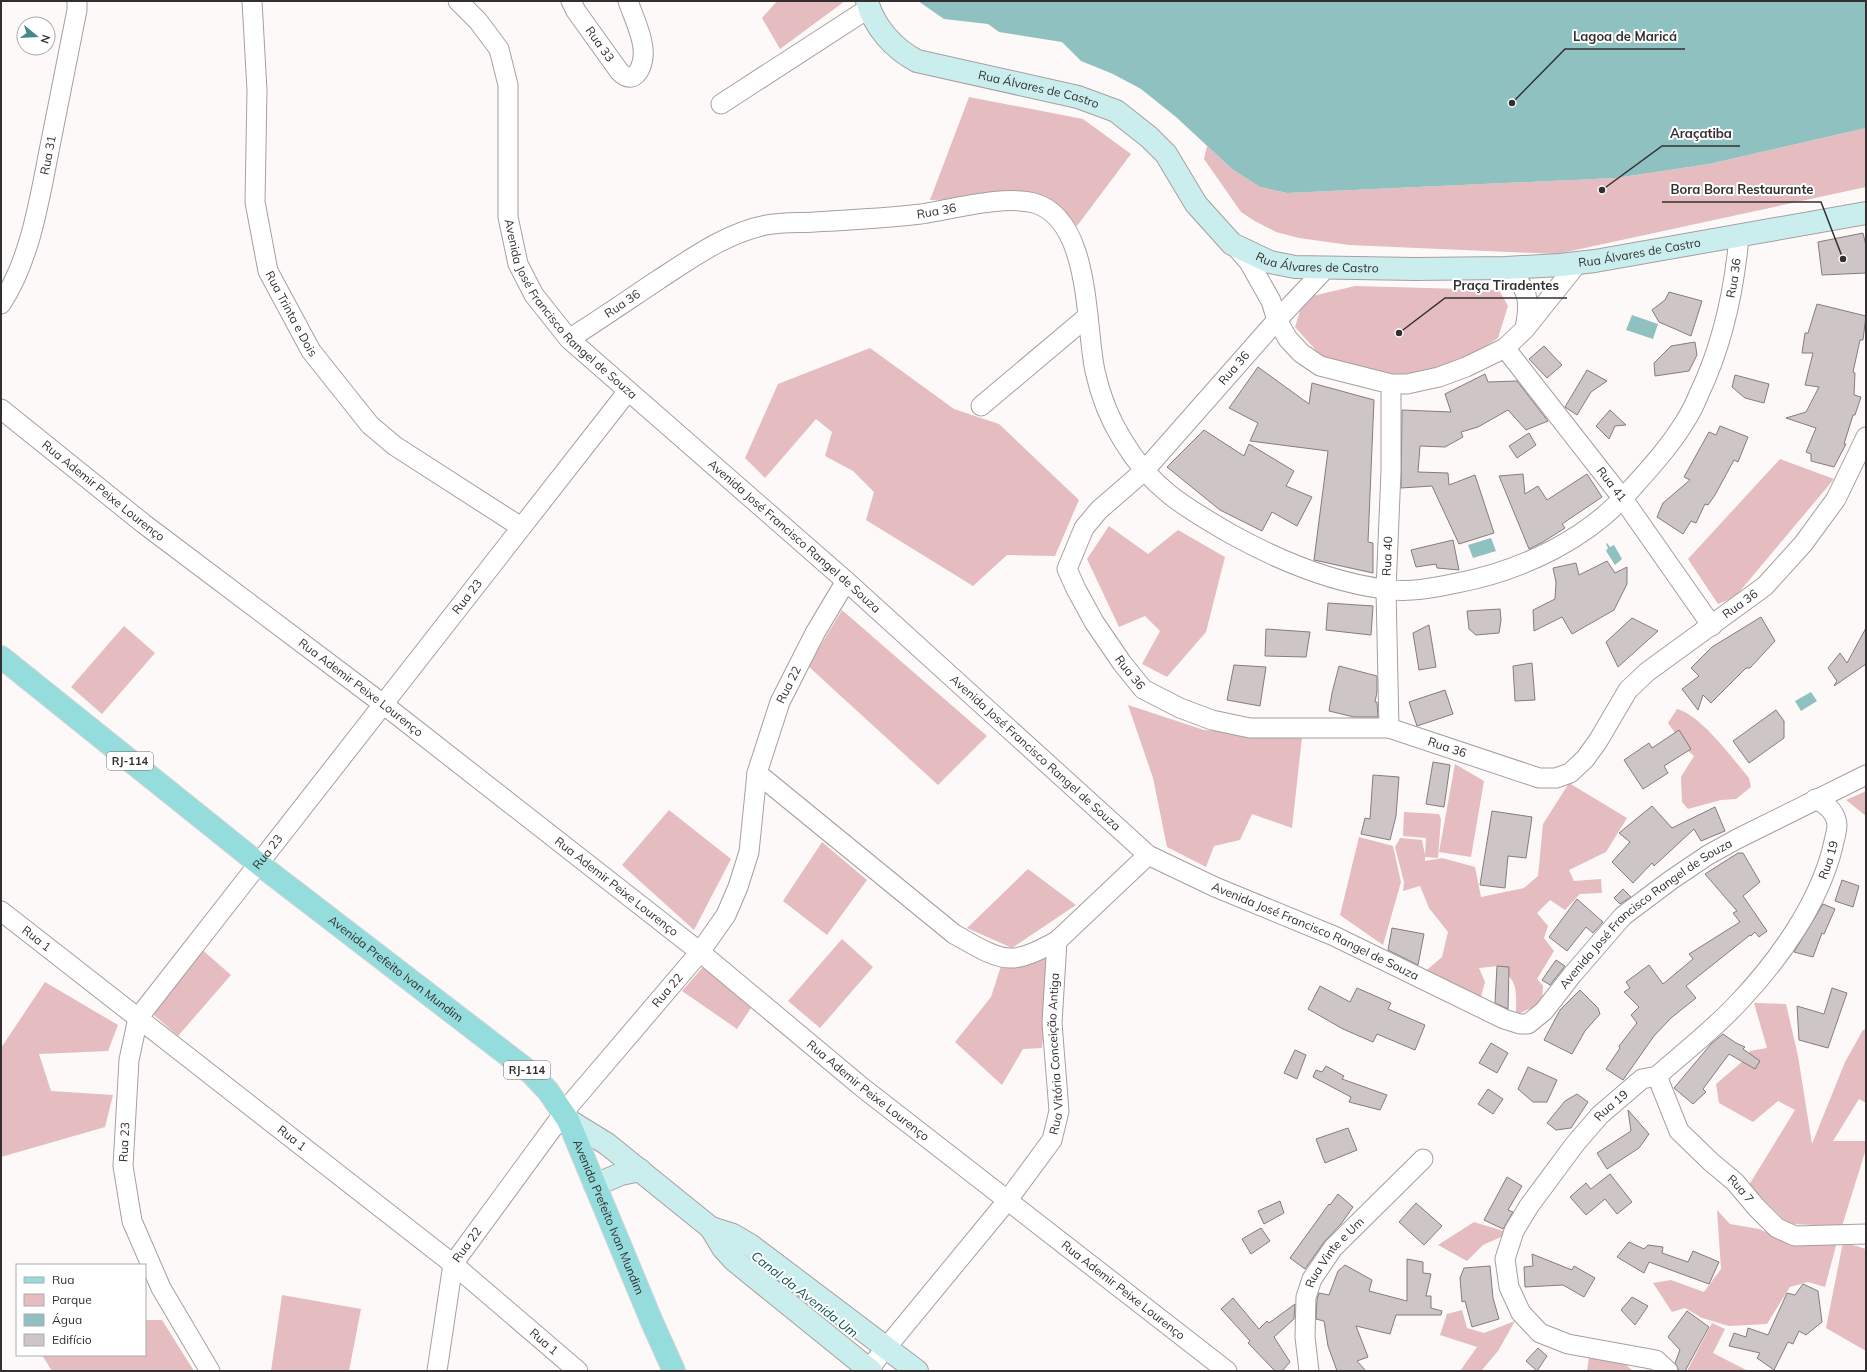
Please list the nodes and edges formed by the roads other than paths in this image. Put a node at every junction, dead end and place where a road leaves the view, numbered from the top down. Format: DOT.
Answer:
graph roads {
  1 [pos="77,1"];
  2 [pos="252,1"];
  3 [pos="458,1"];
  4 [pos="571,1"];
  5 [pos="628,1"];
  6 [pos="868,4"];
  7 [pos="721,104"];
  8 [pos="1866,213"];
  9 [pos="1739,237"];
  10 [pos="1232,244"];
  11 [pos="1577,264"];
  12 [pos="1327,267"];
  13 [pos="1506,268"];
  14 [pos="1,304"];
  15 [pos="1088,316"];
  16 [pos="1277,320"];
  17 [pos="1525,329"];
  18 [pos="570,339"];
  19 [pos="1505,348"];
  20 [pos="1391,384"];
  21 [pos="628,391"];
  22 [pos="981,406"];
  23 [pos="1,409"];
  24 [pos="1866,437"];
  25 [pos="1144,471"];
  26 [pos="1623,499"];
  27 [pos="521,527"];
  28 [pos="846,581"];
  29 [pos="1386,590"];
  30 [pos="1712,626"];
  31 [pos="1,658"];
  32 [pos="383,704"];
  33 [pos="1389,728"];
  34 [pos="757,773"];
  35 [pos="1866,775"];
  36 [pos="1815,799"];
  37 [pos="1148,855"];
  38 [pos="259,864"];
  39 [pos="1,911"];
  40 [pos="1056,941"];
  41 [pos="700,952"];
  42 [pos="138,1018"];
  43 [pos="1657,1076"];
  44 [pos="566,1116"];
  45 [pos="1423,1159"];
  46 [pos="640,1170"];
  47 [pos="595,1185"];
  48 [pos="1007,1201"];
  49 [pos="1866,1234"];
  50 [pos="453,1264"];
  51 [pos="875,1362"];
  52 [pos="210,1371"];
  53 [pos="438,1371"];
  54 [pos="578,1371"];
  55 [pos="674,1371"];
  56 [pos="917,1371"];
  57 [pos="1227,1371"];
  58 [pos="1309,1371"];
  59 [pos="1668,1371"];
  1 -- 14 [label="street, Rua 31"];
  2 -- 27 [label="street, Rua Trinta e Dois"];
  3 -- 18 [label="street, Avenida José Francisco Rangel de Souza"];
  4 -- 5 [label="street, Rua 33"];
  6 -- 7 [label="street"];
  6 -- 10 [label="street, Rua Álvares de Castro"];
  8 -- 9 [label="street, Rua Álvares de Castro"];
  9 -- 11 [label="street, Rua Álvares de Castro"];
  9 -- 26 [label="street, Rua 36"];
  10 -- 12 [label="street, Rua Álvares de Castro"];
  10 -- 16 [label="street"];
  11 -- 13 [label="street, Rua Álvares de Castro"];
  11 -- 17 [label="street"];
  12 -- 13 [label="street, Rua Álvares de Castro"];
  12 -- 16 [label="street, Rua 36"];
  13 -- 17 [label="street"];
  15 -- 18 [label="street, Rua 36"];
  15 -- 22 [label="street"];
  15 -- 25 [label="street, Rua 36"];
  16 -- 20 [label="street"];
  16 -- 25 [label="street, Rua 36"];
  17 -- 19 [label="street"];
  18 -- 21 [label="street, Avenida José Francisco Rangel de Souza"];
  19 -- 20 [label="street"];
  19 -- 26 [label="street, Rua 41"];
  20 -- 29 [label="street, Rua 40"];
  21 -- 27 [label="street, Rua 23"];
  21 -- 28 [label="street, Avenida José Francisco Rangel de Souza"];
  23 -- 32 [label="street, Rua Ademir Peixe Lourenço"];
  24 -- 30 [label="street, Rua 36"];
  25 -- 29 [label="street, Rua 36"];
  25 -- 33 [label="street, Rua 36"];
  26 -- 29 [label="street, Rua 36"];
  26 -- 30 [label="street, Rua 41"];
  27 -- 32 [label="street, Rua 23"];
  28 -- 34 [label="street, Rua 22"];
  28 -- 37 [label="street, Avenida José Francisco Rangel de Souza"];
  29 -- 33 [label="street, Rua 40"];
  30 -- 33 [label="street, Rua 36"];
  31 -- 38 [label="main road, Avenida Prefeito Ivan Mundim / RJ-114"];
  32 -- 38 [label="street, Rua 23"];
  32 -- 41 [label="street, Rua Ademir Peixe Lourenço"];
  34 -- 40 [label="street"];
  34 -- 41 [label="street, Rua 22"];
  35 -- 36 [label="street, Avenida José Francisco Rangel de Souza"];
  36 -- 37 [label="street, Avenida José Francisco Rangel de Souza"];
  36 -- 43 [label="street, Rua 19"];
  37 -- 40 [label="street"];
  38 -- 42 [label="street, Rua 23"];
  38 -- 44 [label="main road, Avenida Prefeito Ivan Mundim / RJ-114"];
  39 -- 42 [label="street, Rua 1"];
  40 -- 48 [label="street, Rua Vitória Conceição Antiga"];
  41 -- 44 [label="street, Rua 22"];
  41 -- 48 [label="street, Rua Ademir Peixe Lourenço"];
  42 -- 50 [label="street, Rua 1"];
  42 -- 52 [label="street, Rua 23"];
  43 -- 49 [label="street, Rua 7"];
  43 -- 59 [label="street, Rua 19"];
  44 -- 46 [label="street"];
  44 -- 47 [label="main road, Avenida Prefeito Ivan Mundim / RJ-114"];
  44 -- 50 [label="street, Rua 22"];
  45 -- 58 [label="street, Rua Vinte e Um"];
  46 -- 47 [label="street"];
  46 -- 51 [label="street"];
  47 -- 55 [label="main road, Avenida Prefeito Ivan Mundim / RJ-114"];
  48 -- 51 [label="street, Rua Vitória Conceição Antiga"];
  48 -- 57 [label="street, Rua Ademir Peixe Lourenço"];
  50 -- 53 [label="street, Rua 22"];
  50 -- 54 [label="street, Rua 1"];
  51 -- 56 [label="street"];
}
